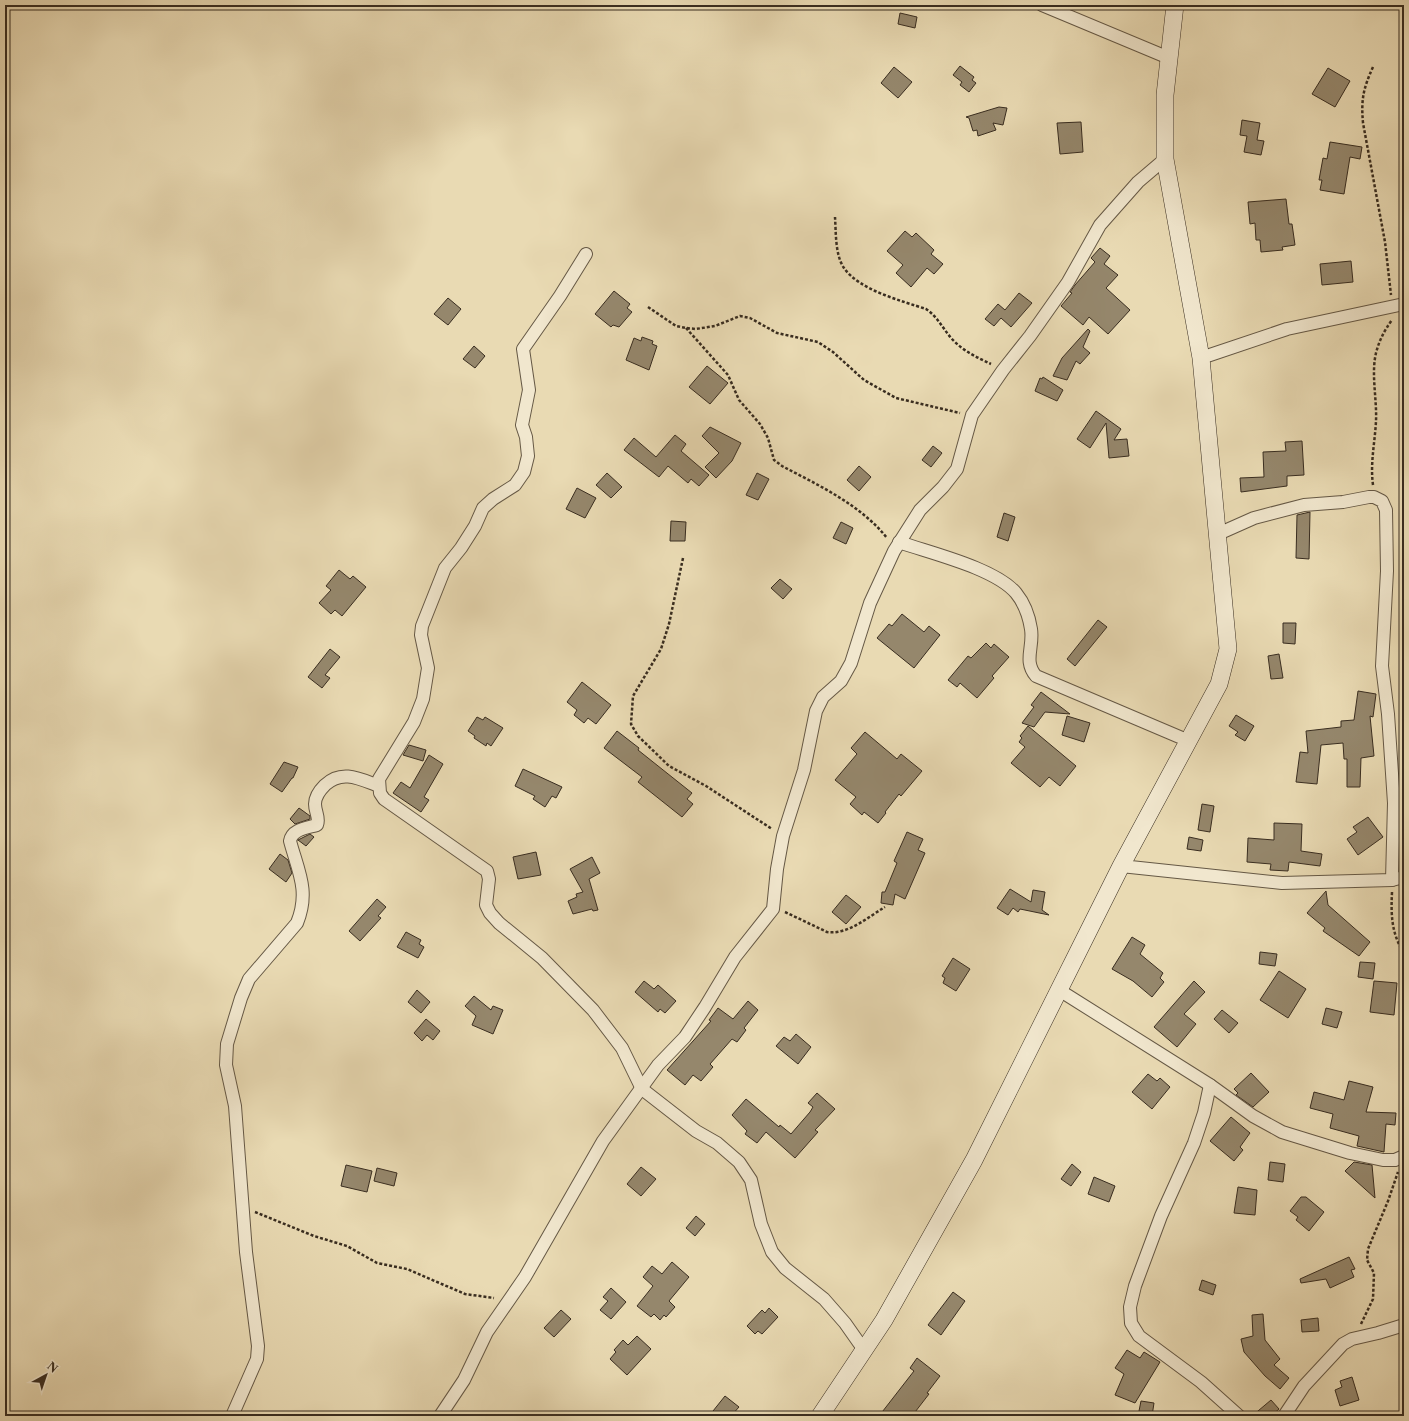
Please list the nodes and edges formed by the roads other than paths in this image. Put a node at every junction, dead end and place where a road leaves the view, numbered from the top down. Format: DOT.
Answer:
graph roads {
  1 [pos="1042,5"];
  2 [pos="1175,5"];
  3 [pos="1169,58"];
  4 [pos="1165,159"];
  5 [pos="586,254"];
  6 [pos="1400,304"];
  7 [pos="1201,358"];
  8 [pos="1218,534"];
  9 [pos="896,547"];
  10 [pos="1188,741"];
  11 [pos="379,786"];
  12 [pos="1121,866"];
  13 [pos="1404,877"];
  14 [pos="1392,880"];
  15 [pos="1059,990"];
  16 [pos="1210,1085"];
  17 [pos="642,1089"];
  18 [pos="1403,1157"];
  19 [pos="1404,1325"];
  20 [pos="864,1350"];
  21 [pos="232,1416"];
  22 [pos="440,1416"];
  23 [pos="820,1416"];
  24 [pos="1239,1416"];
  25 [pos="1284,1416"];
  1 -- 3 [label="street"];
  2 -- 3 [label="main road"];
  3 -- 4 [label="main road"];
  4 -- 7 [label="main road"];
  4 -- 9 [label="street"];
  5 -- 11 [label="street"];
  6 -- 7 [label="street"];
  7 -- 8 [label="main road"];
  8 -- 10 [label="main road"];
  8 -- 14 [label="street"];
  9 -- 10 [label="street"];
  9 -- 17 [label="street"];
  10 -- 12 [label="main road"];
  11 -- 17 [label="street"];
  11 -- 21 [label="street"];
  12 -- 14 [label="street"];
  12 -- 15 [label="main road"];
  13 -- 14 [label="street"];
  15 -- 16 [label="street"];
  15 -- 20 [label="main road"];
  16 -- 18 [label="street"];
  16 -- 24 [label="street"];
  17 -- 20 [label="street"];
  17 -- 22 [label="street"];
  19 -- 25 [label="street"];
  20 -- 23 [label="main road"];
}
